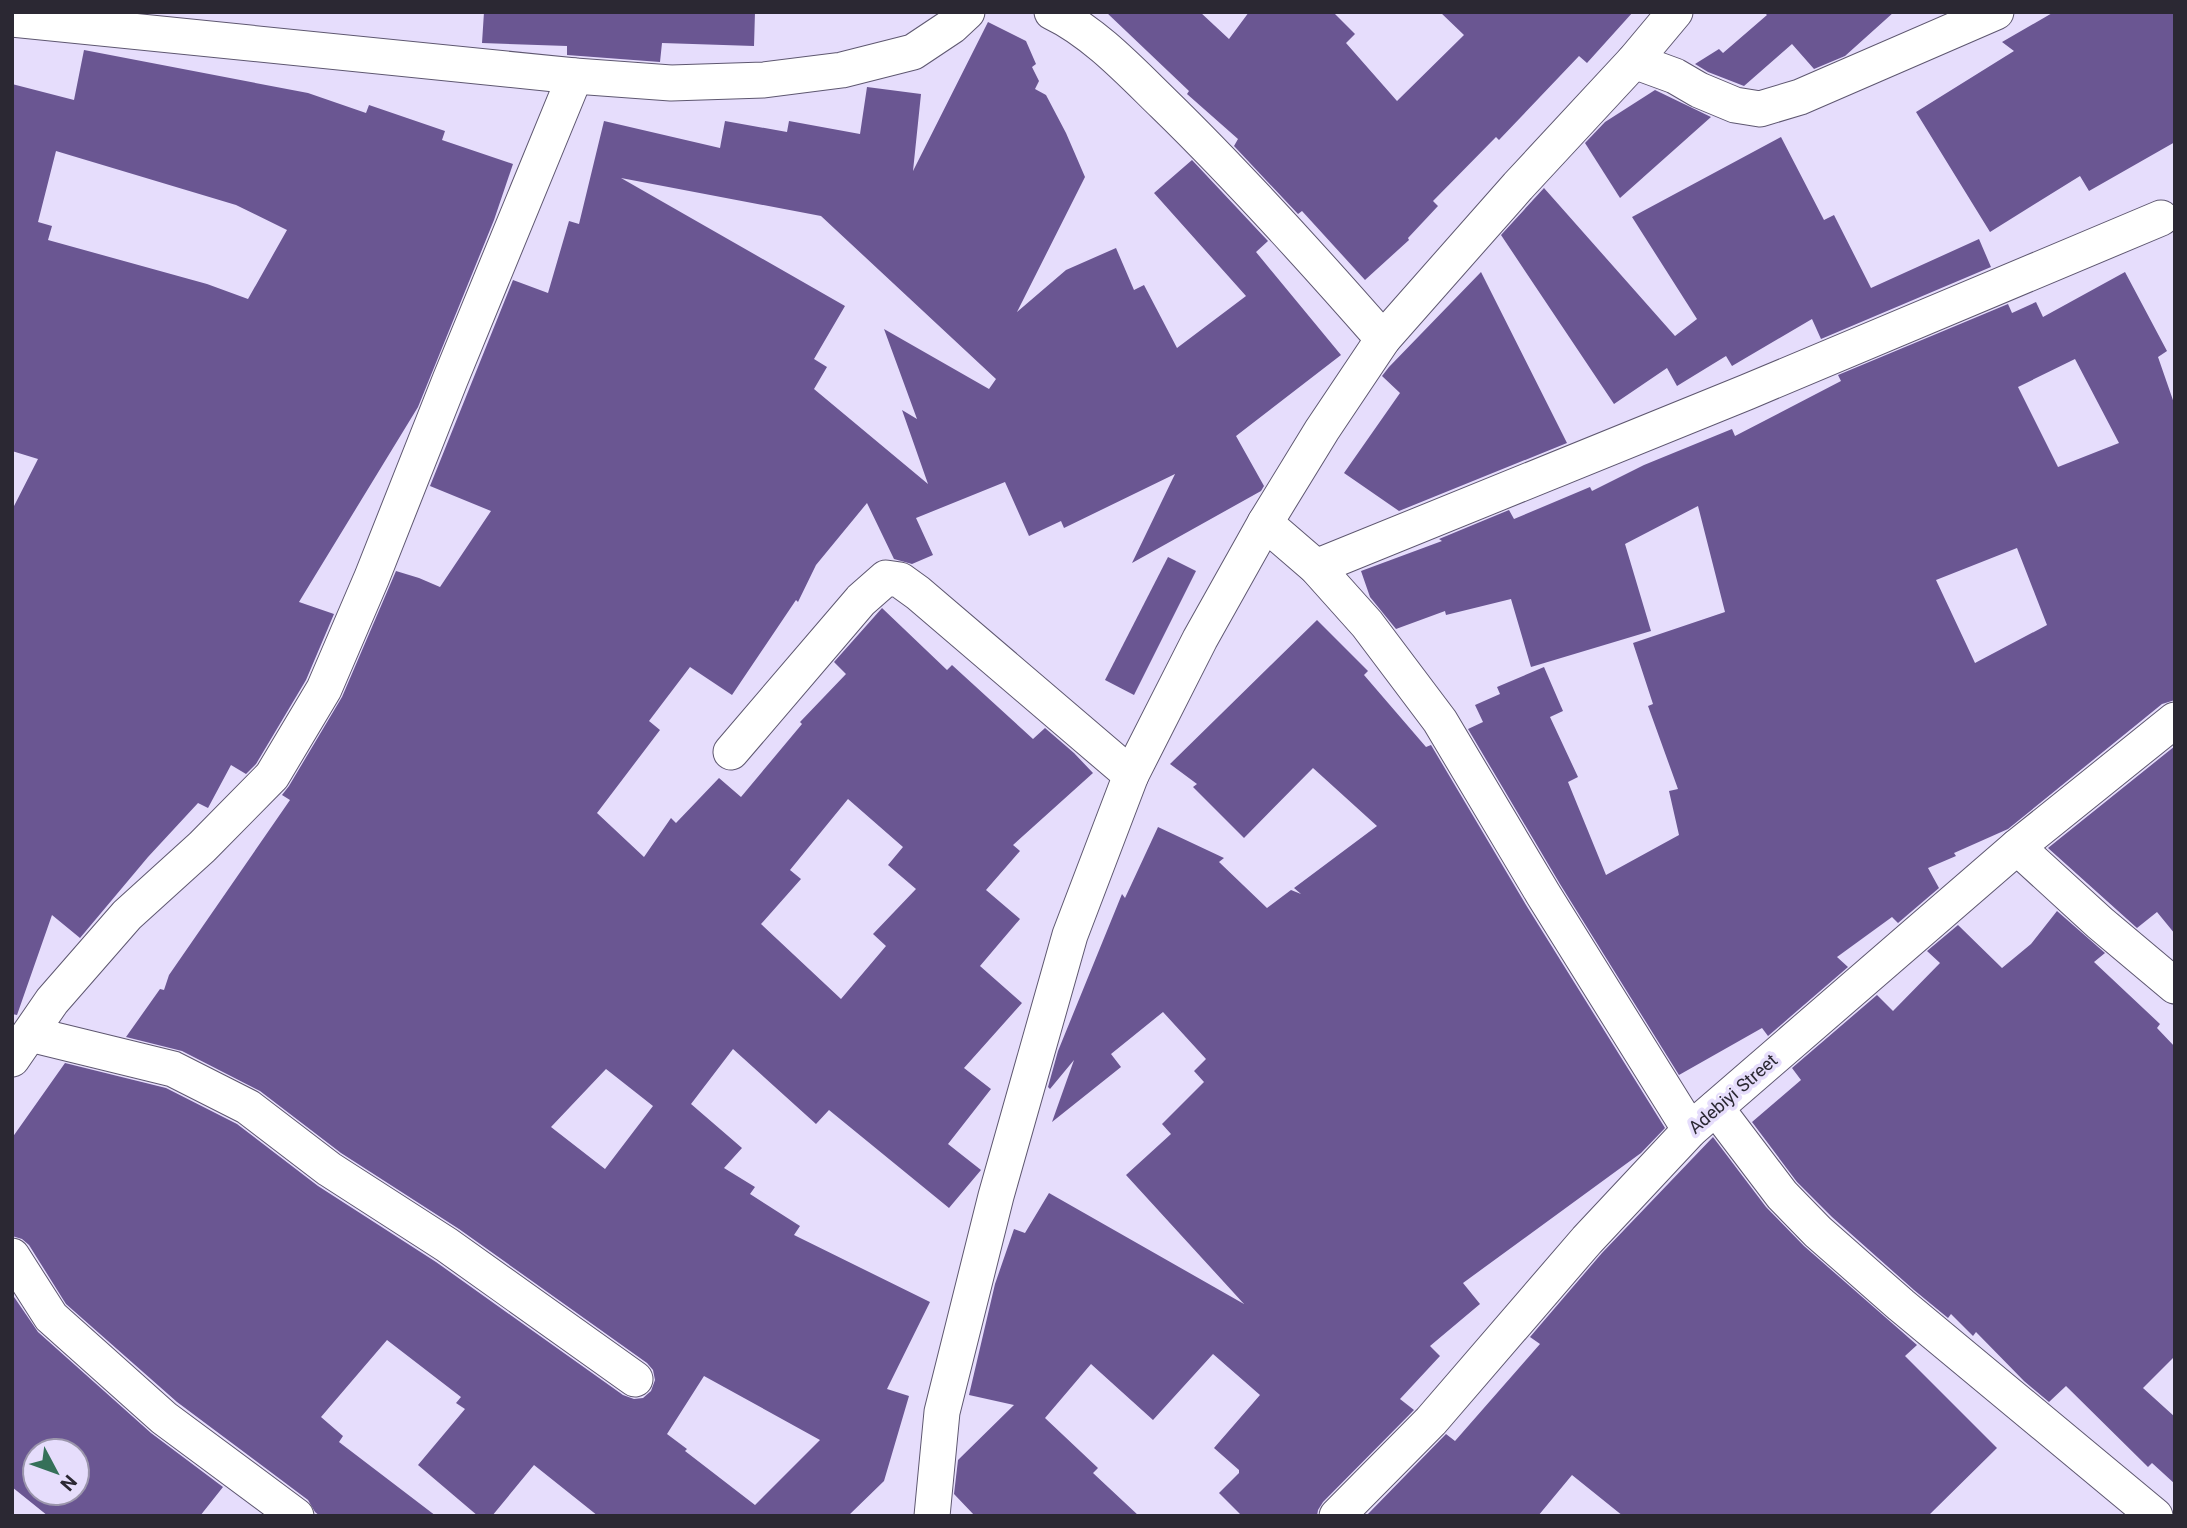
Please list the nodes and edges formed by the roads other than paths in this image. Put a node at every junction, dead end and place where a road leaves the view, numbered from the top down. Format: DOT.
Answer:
graph roads {
  1 [pos="967,12"];
  2 [pos="1052,12"];
  3 [pos="1675,12"];
  4 [pos="1996,12"];
  5 [pos="12,19"];
  6 [pos="1634,61"];
  7 [pos="575,76"];
  8 [pos="2161,218"];
  9 [pos="1384,339"];
  10 [pos="1265,523"];
  11 [pos="1316,567"];
  12 [pos="2175,720"];
  13 [pos="731,752"];
  14 [pos="1131,775"];
  15 [pos="2017,847"];
  16 [pos="2175,985"];
  17 [pos="21,1046"];
  18 [pos="1703,1119"];
  19 [pos="12,1256"];
  20 [pos="635,1379"];
  21 [pos="296,1516"];
  22 [pos="932,1516"];
  23 [pos="1337,1516"];
  24 [pos="2155,1516"];
  1 -- 7 [label="street"];
  2 -- 9 [label="street"];
  3 -- 6 [label="street"];
  4 -- 6 [label="street"];
  5 -- 7 [label="street"];
  6 -- 9 [label="street"];
  7 -- 17 [label="street"];
  8 -- 11 [label="street"];
  9 -- 10 [label="street"];
  10 -- 11 [label="street"];
  10 -- 14 [label="street"];
  11 -- 18 [label="street"];
  12 -- 15 [label="street, Adebiyi Street"];
  13 -- 14 [label="street"];
  14 -- 22 [label="street"];
  15 -- 16 [label="street"];
  15 -- 18 [label="street, Adebiyi Street"];
  17 -- 20 [label="street"];
  18 -- 23 [label="street, Adebiyi Street"];
  18 -- 24 [label="street"];
  19 -- 21 [label="street"];
}
